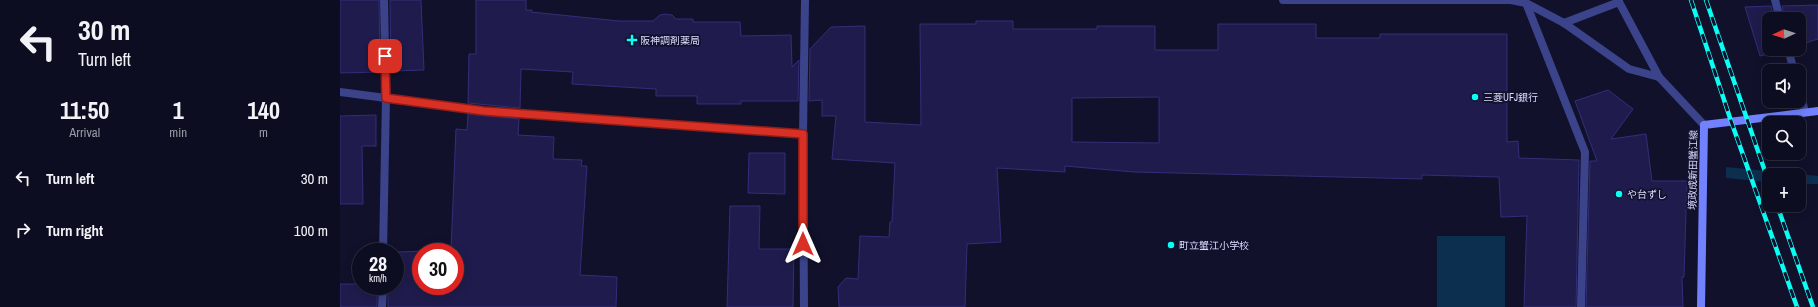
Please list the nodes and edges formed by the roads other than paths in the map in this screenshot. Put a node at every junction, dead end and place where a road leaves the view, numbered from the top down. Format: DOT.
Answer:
graph roads {
  1 [pos="384,0"];
  2 [pos="805,0"];
  3 [pos="1283,0"];
  4 [pos="1511,0"];
  5 [pos="1775,0"];
  6 [pos="1459,1"];
  7 [pos="1618,1"];
  8 [pos="1526,2"];
  9 [pos="1778,12"];
  10 [pos="1564,23"];
  11 [pos="1659,77"];
  12 [pos="340,92"];
  13 [pos="386,98"];
  14 [pos="1804,108"];
  15 [pos="1818,111"];
  16 [pos="1805,112"];
  17 [pos="1704,125"];
  18 [pos="803,134"];
  19 [pos="383,243"];
  20 [pos="383,295"];
  21 [pos="382,307"];
  22 [pos="804,307"];
  23 [pos="1581,307"];
  24 [pos="1701,307"];
  1 -- 13 [label="street"];
  2 -- 18 [label="street"];
  3 -- 6 [label="street"];
  4 -- 6 [label="street"];
  4 -- 8 [label="street"];
  5 -- 9 [label="street"];
  7 -- 10 [label="street"];
  7 -- 11 [label="street"];
  8 -- 10 [label="street"];
  8 -- 23 [label="street"];
  10 -- 11 [label="street"];
  11 -- 17 [label="street"];
  12 -- 13 [label="street"];
  13 -- 18 [label="street"];
  13 -- 19 [label="street"];
  14 -- 16 [label="street"];
  15 -- 16 [label="main road, 境政成新田蟹江線"];
  16 -- 17 [label="main road, 境政成新田蟹江線"];
  17 -- 24 [label="main road, 境政成新田蟹江線"];
  18 -- 22 [label="street"];
  20 -- 21 [label="street"];
}
